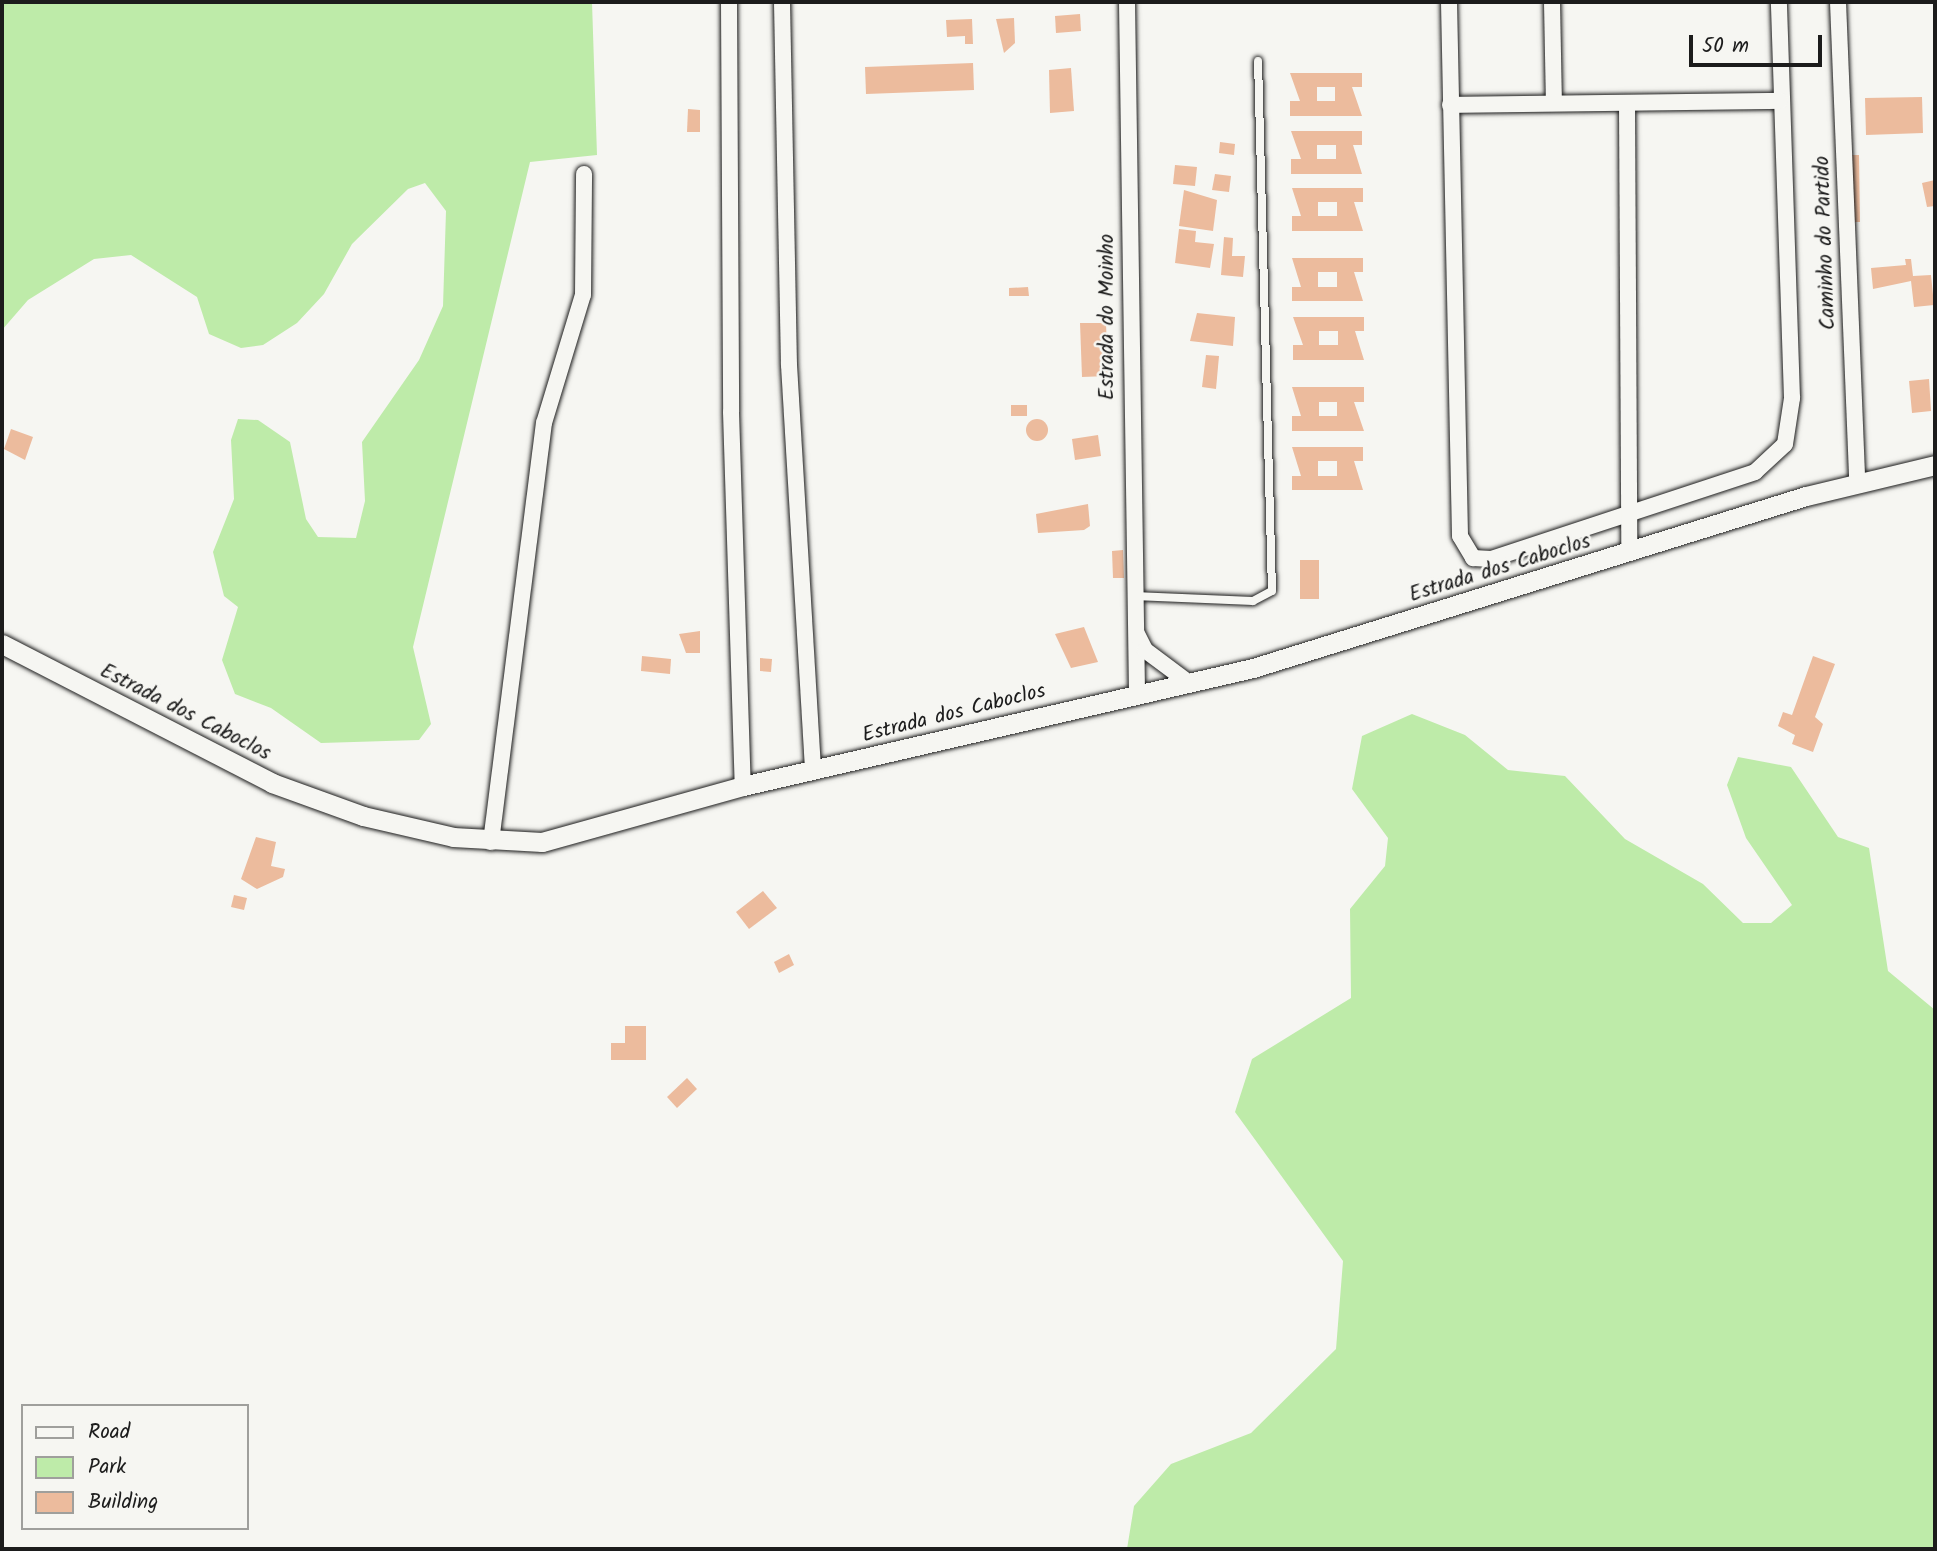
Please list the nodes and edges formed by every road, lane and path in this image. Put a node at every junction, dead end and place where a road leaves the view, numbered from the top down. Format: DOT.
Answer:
graph roads {
  1 [pos="729,2"];
  2 [pos="782,2"];
  3 [pos="1128,2"];
  4 [pos="1449,2"];
  5 [pos="1552,2"];
  6 [pos="1779,2"];
  7 [pos="1838,2"];
  8 [pos="1258,61"];
  9 [pos="1780,101"];
  10 [pos="1554,103"];
  11 [pos="1628,104"];
  12 [pos="1450,105"];
  13 [pos="584,174"];
  14 [pos="1935,464"];
  15 [pos="1857,482"];
  16 [pos="1629,509"];
  17 [pos="1629,553"];
  18 [pos="1134,596"];
  19 [pos="1136,632"];
  20 [pos="2,644"];
  21 [pos="1188,681"];
  22 [pos="1137,692"];
  23 [pos="813,771"];
  24 [pos="743,786"];
  25 [pos="491,842"];
  1 -- 24 [label="street"];
  2 -- 23 [label="street"];
  3 -- 18 [label="street, Estrada do Moinho"];
  4 -- 12 [label="street"];
  5 -- 10 [label="street"];
  6 -- 9 [label="street"];
  7 -- 15 [label="street, Caminho do Partido"];
  8 -- 18 [label="lane"];
  9 -- 11 [label="street"];
  9 -- 16 [label="street"];
  10 -- 11 [label="street"];
  10 -- 12 [label="street"];
  11 -- 16 [label="street"];
  12 -- 16 [label="street"];
  13 -- 25 [label="street"];
  14 -- 15 [label="street, Estrada dos Caboclos"];
  15 -- 17 [label="street, Estrada dos Caboclos"];
  16 -- 17 [label="street"];
  17 -- 21 [label="street, Estrada dos Caboclos"];
  18 -- 19 [label="street, Estrada do Moinho"];
  19 -- 21 [label="street"];
  19 -- 22 [label="street, Estrada do Moinho"];
  20 -- 25 [label="street, Estrada dos Caboclos"];
  21 -- 22 [label="street, Estrada dos Caboclos"];
  22 -- 23 [label="street, Estrada dos Caboclos"];
  23 -- 24 [label="street, Estrada dos Caboclos"];
  24 -- 25 [label="street, Estrada dos Caboclos"];
}
